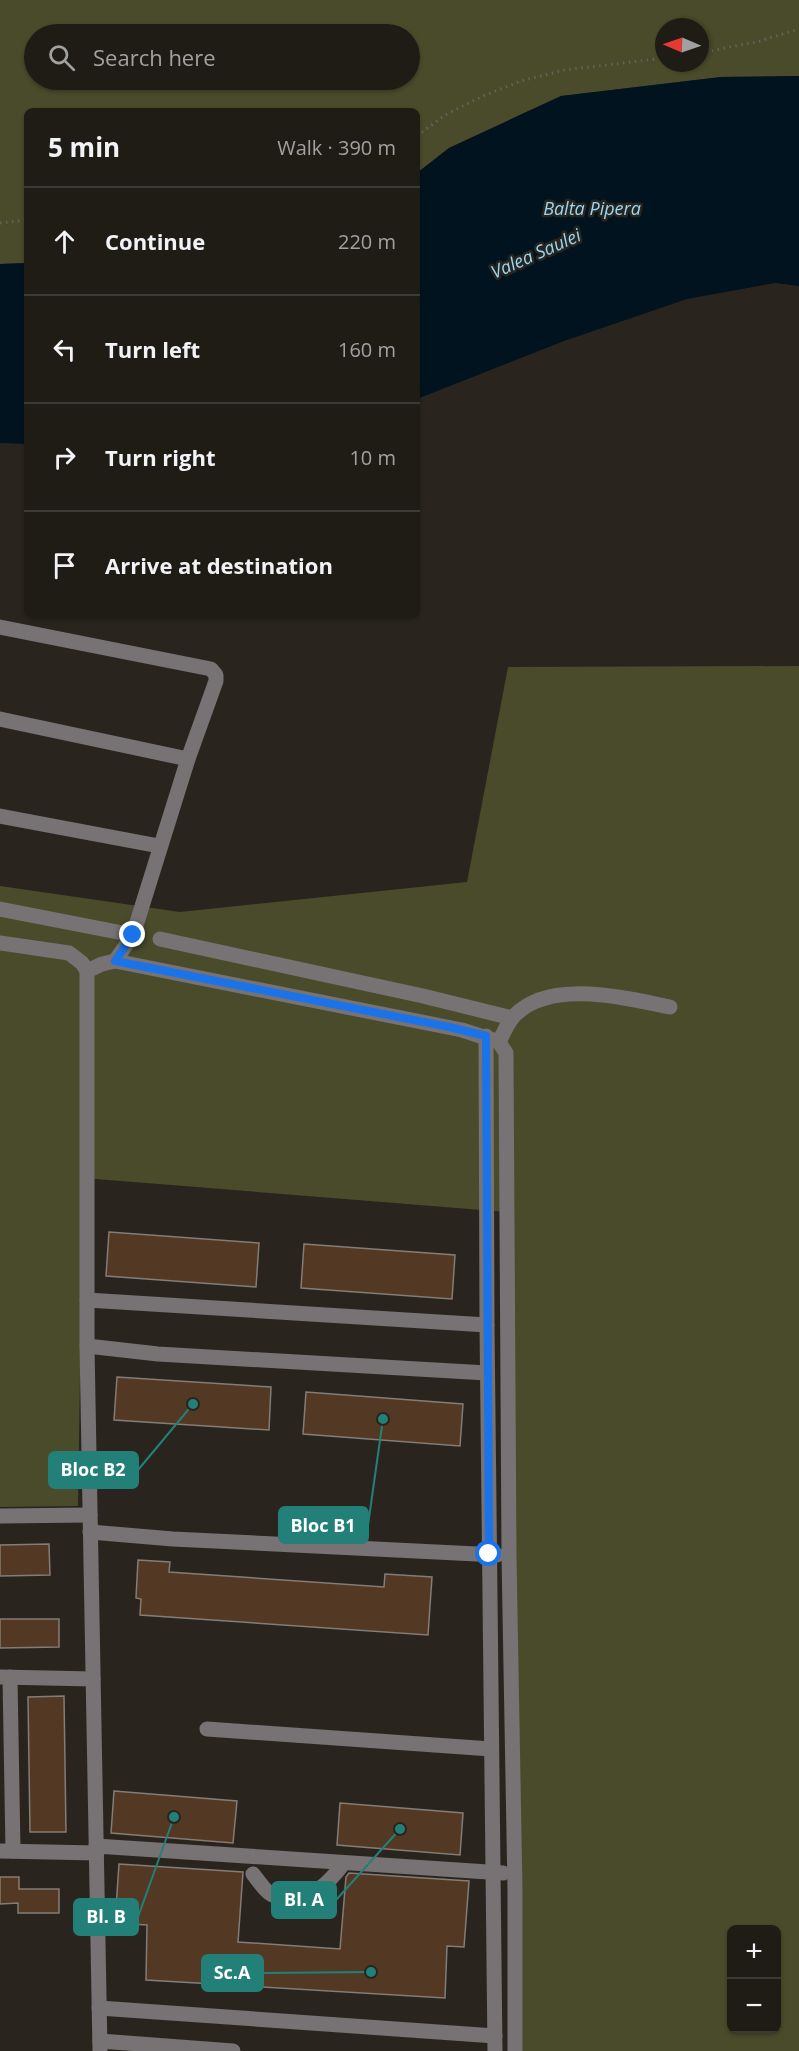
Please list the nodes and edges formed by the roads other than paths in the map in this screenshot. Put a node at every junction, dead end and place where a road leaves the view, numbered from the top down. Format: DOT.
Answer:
graph roads {
  1 [pos="0,627"];
  2 [pos="0,720"];
  3 [pos="188,759"];
  4 [pos="0,816"];
  5 [pos="159,846"];
  6 [pos="0,909"];
  7 [pos="133,935"];
  8 [pos="160,939"];
  9 [pos="0,943"];
  10 [pos="115,961"];
  11 [pos="87,971"];
  12 [pos="670,1007"];
  13 [pos="512,1018"];
  14 [pos="493,1039"];
  15 [pos="87,1300"];
  16 [pos="486,1325"];
  17 [pos="87,1346"];
  18 [pos="487,1373"];
  19 [pos="90,1515"];
  20 [pos="0,1516"];
  21 [pos="90,1532"];
  22 [pos="489,1554"];
  23 [pos="509,1556"];
  24 [pos="490,1631"];
  25 [pos="510,1631"];
  26 [pos="5,1677"];
  27 [pos="93,1679"];
  28 [pos="207,1729"];
  29 [pos="491,1749"];
  30 [pos="96,1849"];
  31 [pos="7,1851"];
  32 [pos="344,1863"];
  33 [pos="493,1873"];
  34 [pos="253,1874"];
  35 [pos="514,1874"];
  36 [pos="99,2008"];
  37 [pos="495,2043"];
  38 [pos="100,2046"];
  39 [pos="135,2048"];
  40 [pos="215,2050"];
  41 [pos="233,2051"];
  42 [pos="515,2051"];
  1 -- 3 [label="street"];
  2 -- 3 [label="street"];
  3 -- 5 [label="street"];
  4 -- 5 [label="street"];
  5 -- 7 [label="street"];
  6 -- 7 [label="street"];
  7 -- 10 [label="street"];
  8 -- 13 [label="street"];
  9 -- 11 [label="street"];
  10 -- 11 [label="street"];
  10 -- 14 [label="street"];
  11 -- 15 [label="street"];
  12 -- 13 [label="street"];
  13 -- 14 [label="street"];
  14 -- 16 [label="street"];
  14 -- 23 [label="street"];
  15 -- 16 [label="street"];
  15 -- 17 [label="street"];
  16 -- 18 [label="street"];
  17 -- 18 [label="street"];
  17 -- 19 [label="street"];
  18 -- 22 [label="street"];
  19 -- 20 [label="street"];
  19 -- 21 [label="street"];
  21 -- 22 [label="street"];
  21 -- 27 [label="street"];
  22 -- 23 [label="street"];
  22 -- 24 [label="street"];
  23 -- 25 [label="street"];
  24 -- 25 [label="street"];
  24 -- 29 [label="street"];
  25 -- 35 [label="street"];
  26 -- 27 [label="street"];
  26 -- 31 [label="street"];
  27 -- 30 [label="street"];
  28 -- 29 [label="street"];
  29 -- 33 [label="street"];
  30 -- 31 [label="street"];
  30 -- 32 [label="street"];
  30 -- 36 [label="street"];
  32 -- 33 [label="street"];
  32 -- 34 [label="street"];
  33 -- 35 [label="street"];
  33 -- 37 [label="street"];
  35 -- 42 [label="street"];
  36 -- 37 [label="street"];
  36 -- 38 [label="street"];
  38 -- 39 [label="street"];
  39 -- 40 [label="street"];
  40 -- 41 [label="street"];
}
